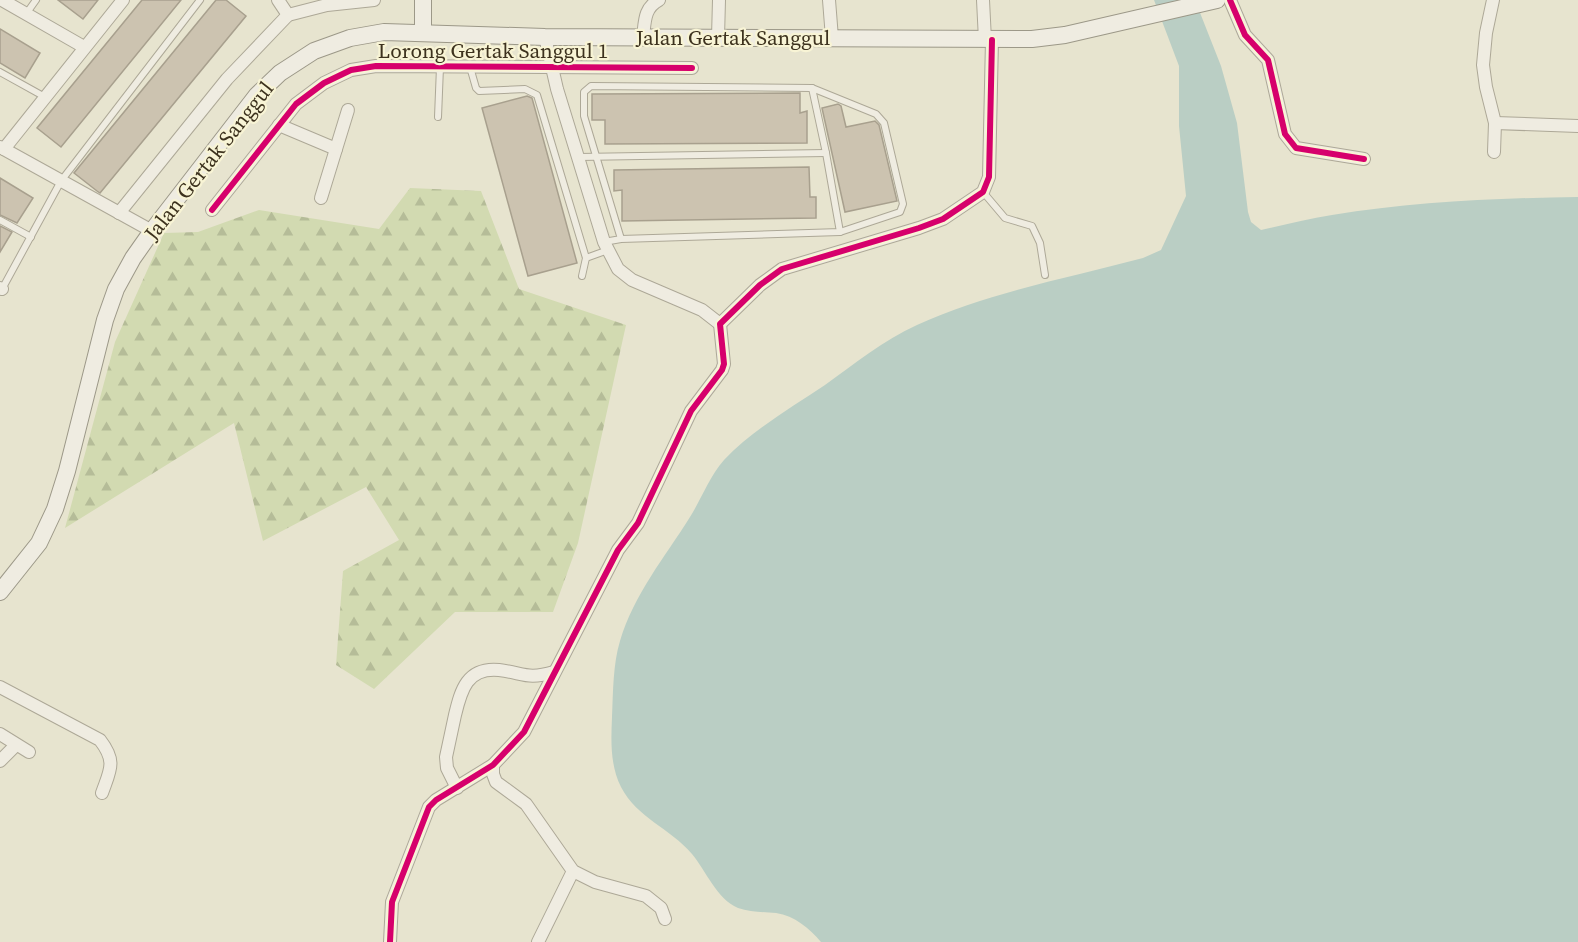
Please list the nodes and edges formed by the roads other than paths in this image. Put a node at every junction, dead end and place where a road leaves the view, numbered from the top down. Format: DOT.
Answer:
graph roads {
  1 [pos="2,0"];
  2 [pos="36,0"];
  3 [pos="123,0"];
  4 [pos="200,0"];
  5 [pos="278,0"];
  6 [pos="374,0"];
  7 [pos="423,0"];
  8 [pos="659,0"];
  9 [pos="719,0"];
  10 [pos="829,0"];
  11 [pos="983,0"];
  12 [pos="1230,0"];
  13 [pos="1493,0"];
  14 [pos="1209,2"];
  15 [pos="26,14"];
  16 [pos="288,15"];
  17 [pos="423,32"];
  18 [pos="545,37"];
  19 [pos="643,37"];
  20 [pos="718,37"];
  21 [pos="832,38"];
  22 [pos="988,40"];
  23 [pos="84,47"];
  24 [pos="552,66"];
  25 [pos="440,67"];
  26 [pos="470,67"];
  27 [pos="692,68"];
  28 [pos="0,72"];
  29 [pos="812,88"];
  30 [pos="45,97"];
  31 [pos="348,110"];
  32 [pos="438,117"];
  33 [pos="1495,123"];
  34 [pos="279,125"];
  35 [pos="1578,126"];
  36 [pos="2,148"];
  37 [pos="336,149"];
  38 [pos="1494,152"];
  39 [pos="826,153"];
  40 [pos="595,155"];
  41 [pos="579,157"];
  42 [pos="1364,159"];
  43 [pos="62,181"];
  44 [pos="983,192"];
  45 [pos="321,198"];
  46 [pos="212,210"];
  47 [pos="119,213"];
  48 [pos="0,220"];
  49 [pos="152,231"];
  50 [pos="840,232"];
  51 [pos="31,237"];
  52 [pos="621,239"];
  53 [pos="606,246"];
  54 [pos="586,258"];
  55 [pos="1045,275"];
  56 [pos="582,276"];
  57 [pos="1,290"];
  58 [pos="720,324"];
  59 [pos="3,584"];
  60 [pos="554,672"];
  61 [pos="0,687"];
  62 [pos="0,734"];
  63 [pos="16,745"];
  64 [pos="29,752"];
  65 [pos="0,761"];
  66 [pos="493,765"];
  67 [pos="457,788"];
  68 [pos="102,794"];
  69 [pos="573,871"];
  70 [pos="664,919"];
  71 [pos="390,942"];
  72 [pos="538,942"];
  1 -- 15 [label="street"];
  2 -- 15 [label="lane"];
  3 -- 23 [label="street"];
  4 -- 43 [label="lane"];
  5 -- 16 [label="street"];
  6 -- 16 [label="street"];
  7 -- 17 [label="main road"];
  8 -- 19 [label="street"];
  9 -- 20 [label="street"];
  10 -- 21 [label="street"];
  11 -- 22 [label="street"];
  12 -- 42 [label="street"];
  13 -- 33 [label="street"];
  14 -- 22 [label="main road, Jalan Gertak Sanggul"];
  15 -- 23 [label="street"];
  16 -- 47 [label="street"];
  17 -- 18 [label="main road, Jalan Gertak Sanggul"];
  17 -- 49 [label="main road, Jalan Gertak Sanggul"];
  18 -- 19 [label="main road, Jalan Gertak Sanggul"];
  18 -- 24 [label="street"];
  19 -- 20 [label="main road, Jalan Gertak Sanggul"];
  20 -- 21 [label="main road, Jalan Gertak Sanggul"];
  21 -- 22 [label="main road, Jalan Gertak Sanggul"];
  22 -- 44 [label="street"];
  23 -- 30 [label="street"];
  24 -- 26 [label="street, Lorong Gertak Sanggul 1"];
  24 -- 27 [label="street, Lorong Gertak Sanggul 1"];
  24 -- 41 [label="street"];
  25 -- 26 [label="street, Lorong Gertak Sanggul 1"];
  25 -- 32 [label="lane"];
  25 -- 34 [label="street, Lorong Gertak Sanggul 1"];
  26 -- 54 [label="lane"];
  28 -- 30 [label="lane"];
  29 -- 39 [label="lane"];
  29 -- 40 [label="lane"];
  29 -- 50 [label="lane"];
  30 -- 36 [label="street"];
  31 -- 37 [label="street"];
  33 -- 35 [label="street"];
  33 -- 38 [label="street"];
  34 -- 37 [label="street"];
  34 -- 46 [label="street, Lorong Gertak Sanggul 1"];
  36 -- 43 [label="street"];
  37 -- 45 [label="street"];
  39 -- 40 [label="lane"];
  39 -- 50 [label="lane"];
  40 -- 41 [label="lane"];
  40 -- 52 [label="lane"];
  41 -- 53 [label="street"];
  43 -- 47 [label="street"];
  43 -- 51 [label="lane"];
  44 -- 55 [label="lane"];
  44 -- 58 [label="street"];
  47 -- 49 [label="street"];
  48 -- 51 [label="lane"];
  49 -- 59 [label="main road, Jalan Gertak Sanggul"];
  50 -- 52 [label="lane"];
  51 -- 57 [label="lane"];
  52 -- 53 [label="lane"];
  53 -- 54 [label="lane"];
  53 -- 58 [label="street"];
  54 -- 56 [label="lane"];
  58 -- 60 [label="street"];
  60 -- 66 [label="street"];
  60 -- 67 [label="street"];
  61 -- 68 [label="street"];
  62 -- 63 [label="street"];
  63 -- 64 [label="street"];
  63 -- 65 [label="street"];
  66 -- 67 [label="street"];
  66 -- 69 [label="street"];
  67 -- 71 [label="street"];
  69 -- 70 [label="street"];
  69 -- 72 [label="street"];
}
